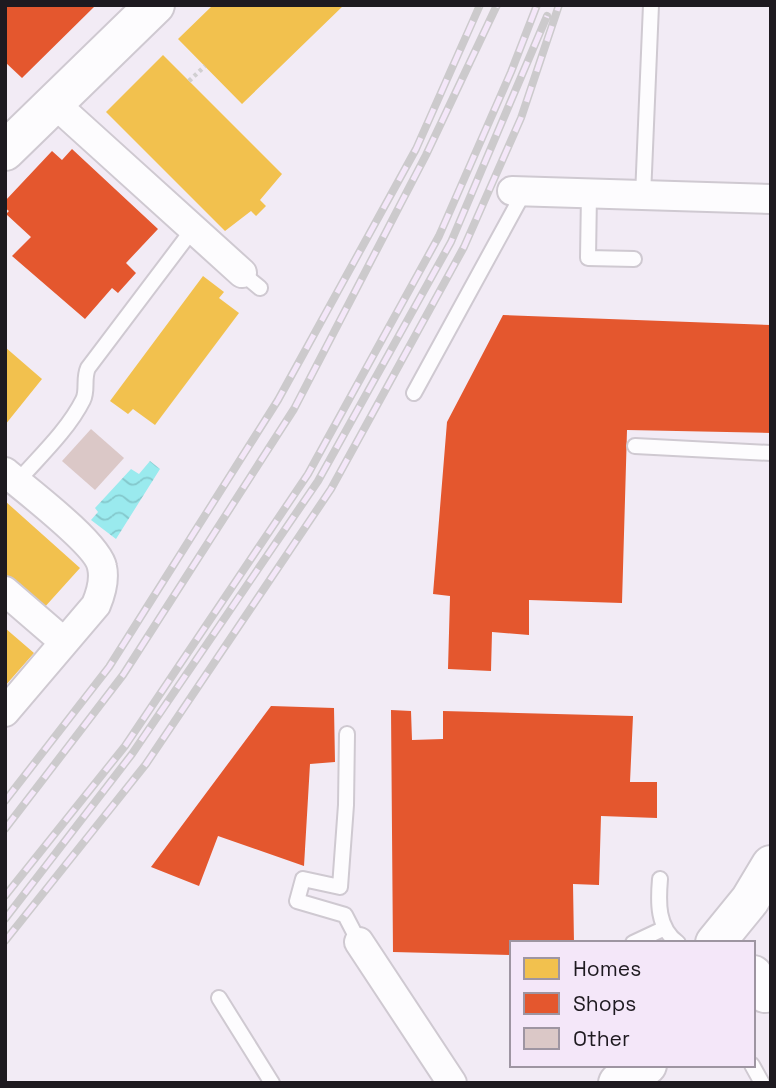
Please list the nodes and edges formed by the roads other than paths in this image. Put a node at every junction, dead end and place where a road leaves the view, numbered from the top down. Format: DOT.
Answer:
graph roads {
  1 [pos="155,5"];
  2 [pos="651,5"];
  3 [pos="53,102"];
  4 [pos="13,137"];
  5 [pos="518,191"];
  6 [pos="589,194"];
  7 [pos="643,195"];
  8 [pos="771,199"];
  9 [pos="193,229"];
  10 [pos="634,259"];
  11 [pos="251,280"];
  12 [pos="414,393"];
  13 [pos="635,446"];
  14 [pos="771,453"];
  15 [pos="11,477"];
  16 [pos="5,591"];
  17 [pos="64,642"];
  18 [pos="5,712"];
  19 [pos="346,734"];
  20 [pos="771,865"];
  21 [pos="660,879"];
  22 [pos="665,928"];
  23 [pos="730,934"];
  24 [pos="637,941"];
  25 [pos="675,941"];
  26 [pos="359,942"];
  27 [pos="219,998"];
  28 [pos="753,1067"];
  29 [pos="272,1083"];
  30 [pos="452,1083"];
  31 [pos="762,1083"];
  1 -- 3 [label="main road"];
  2 -- 7 [label="lane"];
  3 -- 4 [label="main road"];
  3 -- 9 [label="street"];
  5 -- 6 [label="street"];
  5 -- 12 [label="lane"];
  6 -- 7 [label="street"];
  6 -- 10 [label="lane"];
  7 -- 8 [label="street"];
  9 -- 11 [label="street"];
  9 -- 15 [label="lane"];
  13 -- 14 [label="lane"];
  15 -- 17 [label="street"];
  16 -- 17 [label="street"];
  17 -- 18 [label="street"];
  19 -- 26 [label="lane"];
  20 -- 23 [label="main road"];
  21 -- 22 [label="lane"];
  22 -- 24 [label="lane"];
  22 -- 25 [label="lane"];
  26 -- 30 [label="street"];
  27 -- 29 [label="lane"];
  28 -- 31 [label="lane"];
}
